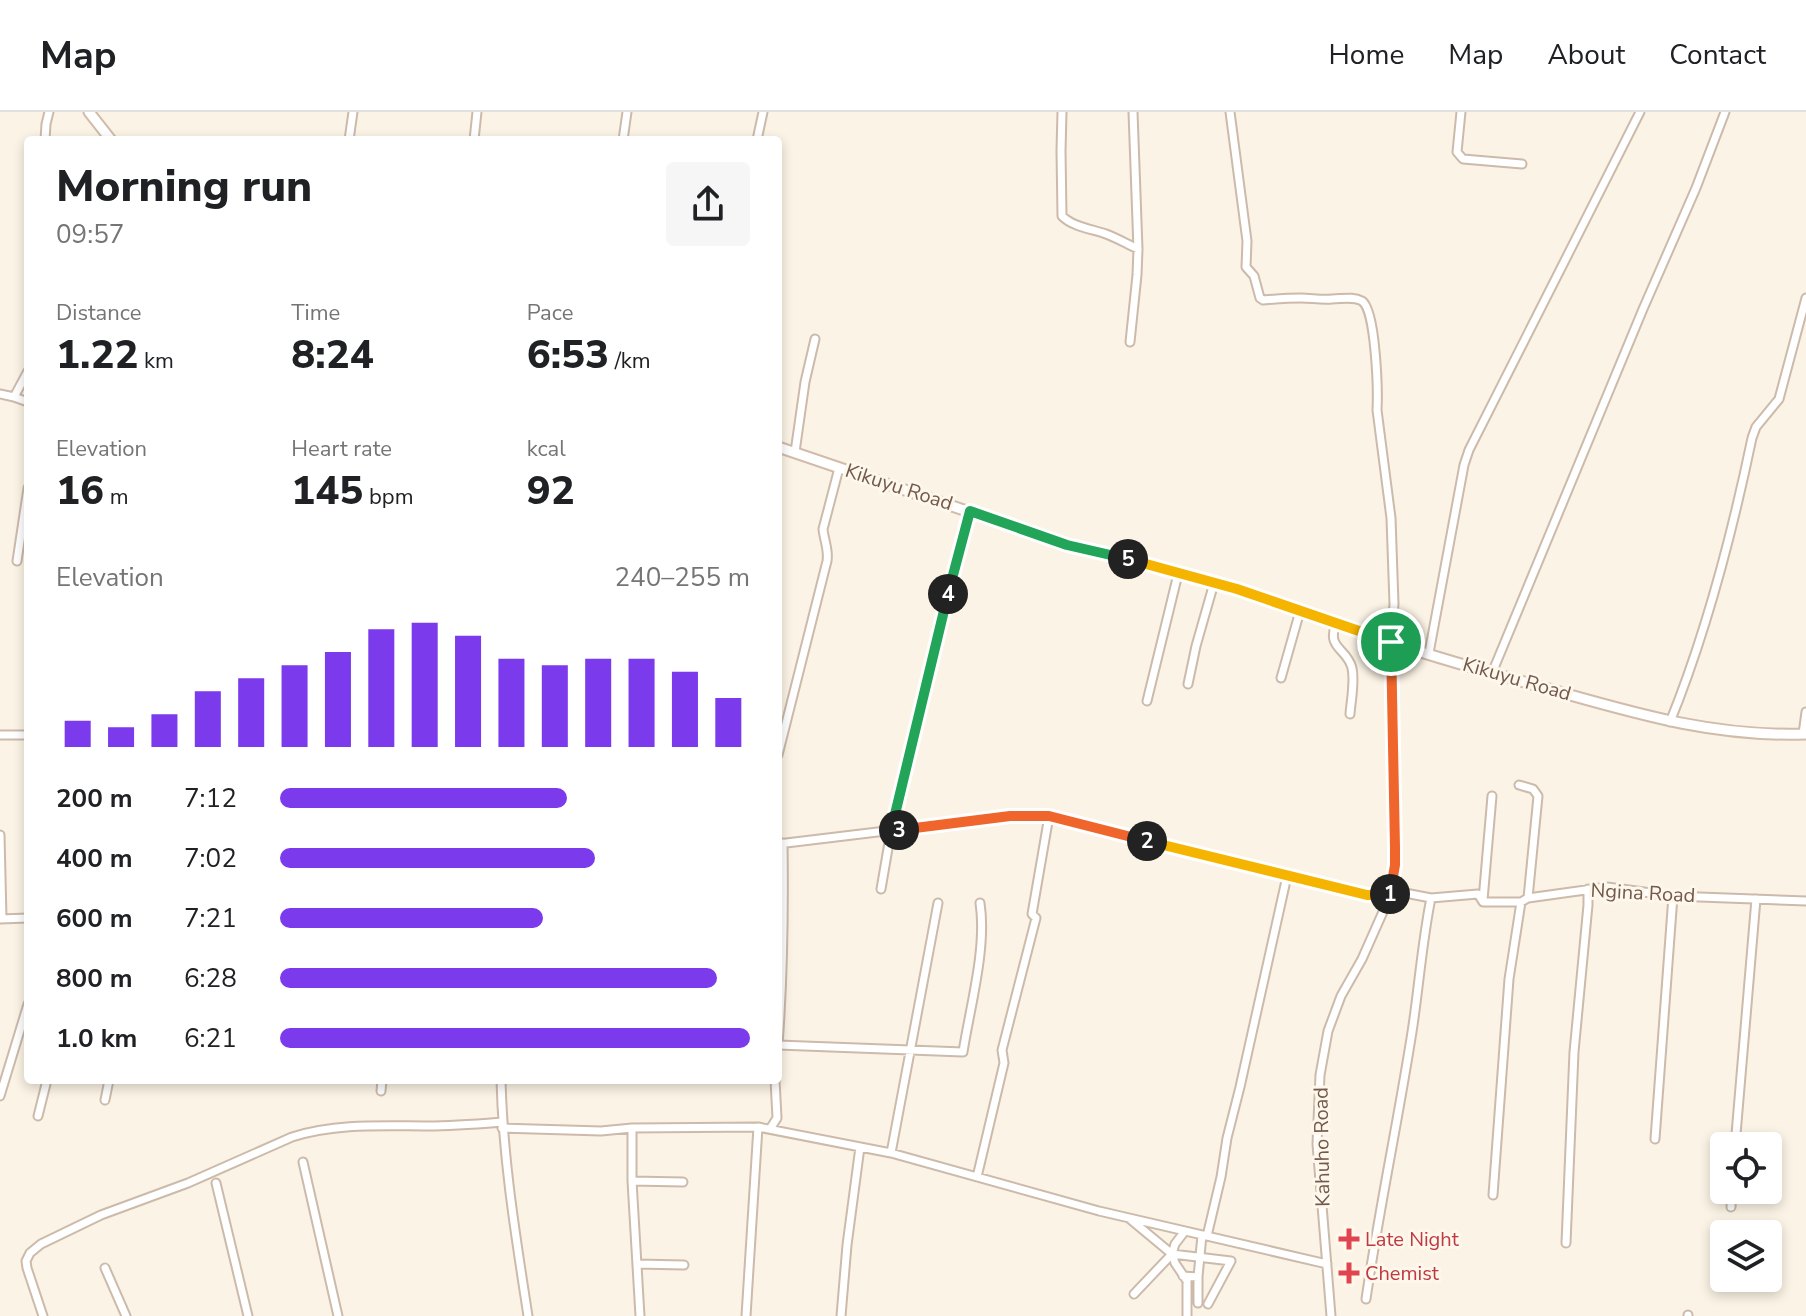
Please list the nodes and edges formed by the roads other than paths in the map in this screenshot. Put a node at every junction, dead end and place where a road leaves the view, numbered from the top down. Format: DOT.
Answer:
graph roads {
  1 [pos="49,112"];
  2 [pos="89,112"];
  3 [pos="353,112"];
  4 [pos="477,112"];
  5 [pos="627,112"];
  6 [pos="763,112"];
  7 [pos="1062,112"];
  8 [pos="1133,112"];
  9 [pos="1230,112"];
  10 [pos="1461,112"];
  11 [pos="1640,112"];
  12 [pos="1725,112"];
  13 [pos="45,136"];
  14 [pos="108,136"];
  15 [pos="350,136"];
  16 [pos="474,136"];
  17 [pos="624,136"];
  18 [pos="758,136"];
  19 [pos="1522,164"];
  20 [pos="1138,249"];
  21 [pos="1806,298"];
  22 [pos="815,339"];
  23 [pos="1130,342"];
  24 [pos="24,378"];
  25 [pos="0,394"];
  26 [pos="14,397"];
  27 [pos="24,401"];
  28 [pos="782,448"];
  29 [pos="795,452"];
  30 [pos="839,468"];
  31 [pos="970,511"];
  32 [pos="24,515"];
  33 [pos="17,561"];
  34 [pos="1178,574"];
  35 [pos="1214,583"];
  36 [pos="1300,611"];
  37 [pos="1336,623"];
  38 [pos="1391,642"];
  39 [pos="1429,653"];
  40 [pos="1492,673"];
  41 [pos="1281,678"];
  42 [pos="1188,684"];
  43 [pos="1147,701"];
  44 [pos="1806,712"];
  45 [pos="1350,714"];
  46 [pos="1670,722"];
  47 [pos="1805,734"];
  48 [pos="0,735"];
  49 [pos="24,735"];
  50 [pos="782,739"];
  51 [pos="1519,785"];
  52 [pos="1492,796"];
  53 [pos="1049,816"];
  54 [pos="891,831"];
  55 [pos="0,835"];
  56 [pos="782,844"];
  57 [pos="1287,876"];
  58 [pos="881,889"];
  59 [pos="1588,889"];
  60 [pos="1390,896"];
  61 [pos="1673,896"];
  62 [pos="1431,898"];
  63 [pos="1756,899"];
  64 [pos="1524,900"];
  65 [pos="1806,901"];
  66 [pos="1483,902"];
  67 [pos="938,903"];
  68 [pos="980,903"];
  69 [pos="24,918"];
  70 [pos="1,919"];
  71 [pos="24,1017"];
  72 [pos="782,1045"];
  73 [pos="911,1050"];
  74 [pos="46,1084"];
  75 [pos="108,1084"];
  76 [pos="382,1084"];
  77 [pos="501,1084"];
  78 [pos="775,1084"];
  79 [pos="381,1091"];
  80 [pos="0,1096"];
  81 [pos="105,1100"];
  82 [pos="38,1116"];
  83 [pos="502,1125"];
  84 [pos="758,1127"];
  85 [pos="632,1128"];
  86 [pos="770,1129"];
  87 [pos="1736,1132"];
  88 [pos="1655,1139"];
  89 [pos="860,1147"];
  90 [pos="891,1153"];
  91 [pos="303,1162"];
  92 [pos="977,1177"];
  93 [pos="632,1181"];
  94 [pos="683,1182"];
  95 [pos="216,1183"];
  96 [pos="1493,1195"];
  97 [pos="1731,1204"];
  98 [pos="1731,1207"];
  99 [pos="1128,1218"];
  100 [pos="1185,1231"];
  101 [pos="1204,1235"];
  102 [pos="1566,1243"];
  103 [pos="1172,1254"];
  104 [pos="1200,1258"];
  105 [pos="637,1264"];
  106 [pos="1327,1264"];
  107 [pos="684,1265"];
  108 [pos="105,1268"];
  109 [pos="1183,1276"];
  110 [pos="1198,1277"];
  111 [pos="1134,1294"];
  112 [pos="1366,1299"];
  113 [pos="1198,1303"];
  114 [pos="1208,1304"];
  115 [pos="43,1316"];
  116 [pos="126,1316"];
  117 [pos="248,1316"];
  118 [pos="338,1316"];
  119 [pos="528,1316"];
  120 [pos="640,1316"];
  121 [pos="746,1316"];
  122 [pos="841,1316"];
  123 [pos="1187,1316"];
  124 [pos="1331,1316"];
  1 -- 13 [label="street"];
  2 -- 14 [label="main road"];
  3 -- 15 [label="street"];
  4 -- 16 [label="street"];
  5 -- 17 [label="street"];
  6 -- 18 [label="street"];
  7 -- 20 [label="street"];
  8 -- 20 [label="street"];
  9 -- 38 [label="street, Kahuho Road"];
  10 -- 19 [label="street"];
  11 -- 39 [label="street"];
  12 -- 40 [label="street"];
  20 -- 23 [label="street"];
  21 -- 46 [label="street"];
  22 -- 29 [label="street"];
  24 -- 26 [label="street"];
  25 -- 26 [label="street"];
  26 -- 27 [label="street"];
  28 -- 29 [label="main road, Kikuyu Road"];
  29 -- 30 [label="main road, Kikuyu Road"];
  30 -- 31 [label="main road, Kikuyu Road"];
  30 -- 50 [label="street"];
  31 -- 34 [label="main road, Kikuyu Road"];
  31 -- 54 [label="street"];
  32 -- 33 [label="street"];
  34 -- 35 [label="main road, Kikuyu Road"];
  34 -- 43 [label="street"];
  35 -- 36 [label="main road, Kikuyu Road"];
  35 -- 42 [label="street"];
  36 -- 37 [label="main road, Kikuyu Road"];
  36 -- 41 [label="street"];
  37 -- 38 [label="main road, Kikuyu Road"];
  37 -- 45 [label="street"];
  38 -- 39 [label="main road, Kikuyu Road"];
  38 -- 60 [label="street, Kahuho Road"];
  39 -- 40 [label="main road, Kikuyu Road"];
  40 -- 46 [label="main road, Kikuyu Road"];
  44 -- 47 [label="street"];
  46 -- 47 [label="main road, Kikuyu Road"];
  48 -- 49 [label="street"];
  51 -- 64 [label="street"];
  52 -- 66 [label="street"];
  53 -- 54 [label="street, Ngina Road"];
  53 -- 57 [label="street, Ngina Road"];
  53 -- 92 [label="street"];
  54 -- 56 [label="street, Ngina Road"];
  54 -- 58 [label="street"];
  55 -- 70 [label="street"];
  57 -- 60 [label="street, Ngina Road"];
  57 -- 101 [label="street"];
  59 -- 61 [label="street, Ngina Road"];
  59 -- 64 [label="street, Ngina Road"];
  59 -- 102 [label="street"];
  60 -- 62 [label="street, Ngina Road"];
  60 -- 106 [label="street, Kahuho Road"];
  61 -- 63 [label="street, Ngina Road"];
  61 -- 88 [label="street"];
  62 -- 66 [label="street, Ngina Road"];
  62 -- 112 [label="street"];
  63 -- 65 [label="street, Ngina Road"];
  63 -- 87 [label="street"];
  64 -- 66 [label="street, Ngina Road"];
  64 -- 96 [label="street"];
  67 -- 73 [label="street"];
  68 -- 73 [label="street"];
  69 -- 70 [label="street"];
  71 -- 80 [label="street"];
  72 -- 73 [label="street"];
  73 -- 90 [label="street"];
  74 -- 82 [label="street"];
  75 -- 81 [label="street"];
  76 -- 79 [label="street"];
  77 -- 83 [label="street"];
  78 -- 86 [label="street"];
  83 -- 85 [label="street"];
  83 -- 115 [label="street"];
  83 -- 119 [label="street"];
  84 -- 85 [label="street"];
  84 -- 86 [label="street"];
  84 -- 121 [label="street"];
  85 -- 93 [label="street"];
  86 -- 89 [label="street"];
  89 -- 90 [label="street"];
  89 -- 122 [label="street"];
  90 -- 92 [label="street"];
  91 -- 118 [label="street"];
  92 -- 99 [label="street"];
  93 -- 94 [label="street"];
  93 -- 105 [label="street"];
  95 -- 117 [label="street"];
  97 -- 98 [label="street"];
  99 -- 100 [label="street"];
  99 -- 103 [label="street"];
  100 -- 101 [label="street"];
  100 -- 103 [label="street"];
  101 -- 104 [label="street"];
  101 -- 106 [label="street"];
  103 -- 104 [label="street"];
  103 -- 109 [label="street"];
  103 -- 111 [label="street"];
  104 -- 110 [label="street"];
  104 -- 114 [label="street"];
  105 -- 107 [label="street"];
  105 -- 120 [label="street"];
  106 -- 124 [label="street, Kahuho Road"];
  108 -- 116 [label="street"];
  109 -- 110 [label="street"];
  109 -- 123 [label="street"];
  110 -- 113 [label="street"];
}
